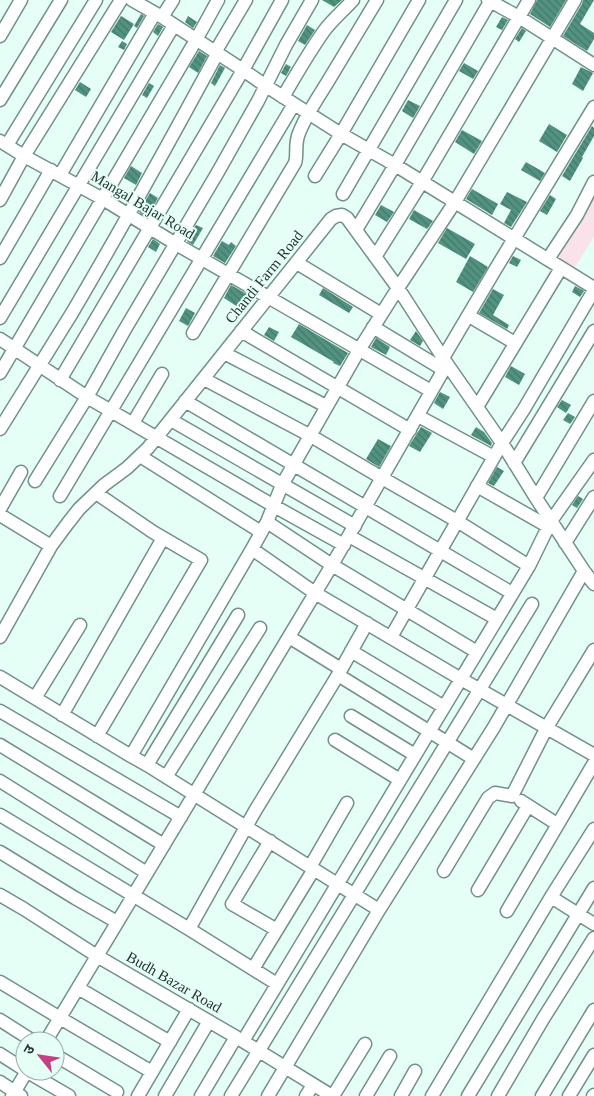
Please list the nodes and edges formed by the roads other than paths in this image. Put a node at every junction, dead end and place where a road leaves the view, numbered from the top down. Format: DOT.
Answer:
graph roads {
  1 [pos="21,0"];
  2 [pos="61,0"];
  3 [pos="96,0"];
  4 [pos="121,0"];
  5 [pos="132,0"];
  6 [pos="173,0"];
  7 [pos="218,0"];
  8 [pos="246,0"];
  9 [pos="282,0"];
  10 [pos="312,0"];
  11 [pos="353,0"];
  12 [pos="377,0"];
  13 [pos="419,0"];
  14 [pos="456,0"];
  15 [pos="490,0"];
  16 [pos="529,0"];
  17 [pos="575,0"];
  18 [pos="159,15"];
  19 [pos="519,17"];
  20 [pos="174,25"];
  21 [pos="0,36"];
  22 [pos="551,38"];
  23 [pos="196,40"];
  24 [pos="218,54"];
  25 [pos="594,65"];
  26 [pos="243,70"];
  27 [pos="266,86"];
  28 [pos="283,97"];
  29 [pos="0,100"];
  30 [pos="294,104"];
  31 [pos="594,107"];
  32 [pos="309,113"];
  33 [pos="341,134"];
  34 [pos="4,143"];
  35 [pos="369,150"];
  36 [pos="24,156"];
  37 [pos="395,166"];
  38 [pos="56,173"];
  39 [pos="315,176"];
  40 [pos="422,182"];
  41 [pos="594,182"];
  42 [pos="79,185"];
  43 [pos="343,194"];
  44 [pos="103,199"];
  45 [pos="0,200"];
  46 [pos="455,202"];
  47 [pos="129,214"];
  48 [pos="150,228"];
  49 [pos="356,230"];
  50 [pos="514,239"];
  51 [pos="176,244"];
  52 [pos="375,257"];
  53 [pos="0,258"];
  54 [pos="202,259"];
  55 [pos="548,259"];
  56 [pos="297,263"];
  57 [pos="561,268"];
  58 [pos="228,274"];
  59 [pos="398,288"];
  60 [pos="594,289"];
  61 [pos="269,297"];
  62 [pos="381,314"];
  63 [pos="469,316"];
  64 [pos="0,318"];
  65 [pos="374,327"];
  66 [pos="241,331"];
  67 [pos="594,331"];
  68 [pos="193,333"];
  69 [pos="0,339"];
  70 [pos="515,343"];
  71 [pos="14,349"];
  72 [pos="359,350"];
  73 [pos="224,353"];
  74 [pos="445,364"];
  75 [pos="39,366"];
  76 [pos="0,372"];
  77 [pos="162,374"];
  78 [pos="204,379"];
  79 [pos="60,380"];
  80 [pos="337,387"];
  81 [pos="432,392"];
  82 [pos="87,396"];
  83 [pos="185,401"];
  84 [pos="594,401"];
  85 [pos="326,406"];
  86 [pos="477,407"];
  87 [pos="111,410"];
  88 [pos="418,416"];
  89 [pos="170,420"];
  90 [pos="133,423"];
  91 [pos="0,429"];
  92 [pos="410,430"];
  93 [pos="311,436"];
  94 [pos="157,438"];
  95 [pos="502,443"];
  96 [pos="140,456"];
  97 [pos="494,457"];
  98 [pos="594,460"];
  99 [pos="514,464"];
  100 [pos="294,465"];
  101 [pos="21,472"];
  102 [pos="382,478"];
  103 [pos="35,481"];
  104 [pos="282,485"];
  105 [pos="477,486"];
  106 [pos="96,493"];
  107 [pos="60,496"];
  108 [pos="594,497"];
  109 [pos="536,498"];
  110 [pos="274,506"];
  111 [pos="366,506"];
  112 [pos="0,509"];
  113 [pos="0,515"];
  114 [pos="457,521"];
  115 [pos="550,524"];
  116 [pos="264,527"];
  117 [pos="349,536"];
  118 [pos="163,538"];
  119 [pos="565,543"];
  120 [pos="51,546"];
  121 [pos="252,549"];
  122 [pos="440,550"];
  123 [pos="332,565"];
  124 [pos="529,566"];
  125 [pos="425,578"];
  126 [pos="591,578"];
  127 [pos="315,593"];
  128 [pos="512,593"];
  129 [pos="532,604"];
  130 [pos="407,611"];
  131 [pos="238,615"];
  132 [pos="497,619"];
  133 [pos="367,623"];
  134 [pos="80,625"];
  135 [pos="260,628"];
  136 [pos="0,637"];
  137 [pos="289,637"];
  138 [pos="391,638"];
  139 [pos="594,650"];
  140 [pos="351,651"];
  141 [pos="477,652"];
  142 [pos="339,672"];
  143 [pos="0,677"];
  144 [pos="460,679"];
  145 [pos="479,689"];
  146 [pos="35,698"];
  147 [pos="506,705"];
  148 [pos="444,706"];
  149 [pos="0,711"];
  150 [pos="62,715"];
  151 [pos="351,716"];
  152 [pos="547,727"];
  153 [pos="429,732"];
  154 [pos="97,736"];
  155 [pos="335,740"];
  156 [pos="447,742"];
  157 [pos="0,745"];
  158 [pos="415,755"];
  159 [pos="594,755"];
  160 [pos="131,756"];
  161 [pos="474,759"];
  162 [pos="594,763"];
  163 [pos="147,765"];
  164 [pos="166,777"];
  165 [pos="400,780"];
  166 [pos="0,781"];
  167 [pos="194,795"];
  168 [pos="512,796"];
  169 [pos="347,803"];
  170 [pos="528,806"];
  171 [pos="0,815"];
  172 [pos="181,817"];
  173 [pos="557,824"];
  174 [pos="247,826"];
  175 [pos="594,829"];
  176 [pos="270,841"];
  177 [pos="164,845"];
  178 [pos="0,852"];
  179 [pos="312,868"];
  180 [pos="444,871"];
  181 [pos="147,873"];
  182 [pos="337,885"];
  183 [pos="594,888"];
  184 [pos="478,890"];
  185 [pos="354,894"];
  186 [pos="0,895"];
  187 [pos="133,895"];
  188 [pos="552,897"];
  189 [pos="379,910"];
  190 [pos="507,911"];
  191 [pos="578,914"];
  192 [pos="118,922"];
  193 [pos="594,924"];
  194 [pos="189,929"];
  195 [pos="277,930"];
  196 [pos="594,938"];
  197 [pos="98,956"];
  198 [pos="253,969"];
  199 [pos="0,982"];
  200 [pos="277,984"];
  201 [pos="78,988"];
  202 [pos="189,1009"];
  203 [pos="594,1010"];
  204 [pos="60,1018"];
  205 [pos="0,1020"];
  206 [pos="209,1021"];
  207 [pos="17,1031"];
  208 [pos="52,1031"];
  209 [pos="239,1039"];
  210 [pos="170,1042"];
  211 [pos="365,1044"];
  212 [pos="259,1052"];
  213 [pos="0,1054"];
  214 [pos="594,1055"];
  215 [pos="390,1056"];
  216 [pos="65,1061"];
  217 [pos="15,1064"];
  218 [pos="286,1068"];
  219 [pos="415,1071"];
  220 [pos="152,1072"];
  221 [pos="22,1081"];
  222 [pos="43,1081"];
  223 [pos="0,1082"];
  224 [pos="313,1084"];
  225 [pos="117,1092"];
  226 [pos="16,1095"];
  227 [pos="69,1096"];
  228 [pos="138,1096"];
  229 [pos="164,1096"];
  230 [pos="201,1096"];
  231 [pos="232,1096"];
  232 [pos="268,1096"];
  233 [pos="306,1096"];
  234 [pos="333,1096"];
  235 [pos="366,1096"];
  236 [pos="400,1096"];
  237 [pos="432,1096"];
  238 [pos="468,1096"];
  239 [pos="498,1096"];
  240 [pos="542,1096"];
  241 [pos="569,1096"];
  1 -- 21 [label="street"];
  2 -- 29 [label="street"];
  3 -- 34 [label="street"];
  4 -- 36 [label="street"];
  5 -- 18 [label="street"];
  6 -- 18 [label="street"];
  7 -- 23 [label="street"];
  8 -- 24 [label="street"];
  9 -- 26 [label="street"];
  10 -- 27 [label="street"];
  11 -- 28 [label="street"];
  12 -- 32 [label="street"];
  13 -- 33 [label="street"];
  14 -- 35 [label="street"];
  15 -- 19 [label="street"];
  15 -- 37 [label="street"];
  16 -- 19 [label="street"];
  17 -- 22 [label="street"];
  18 -- 20 [label="street"];
  18 -- 38 [label="street"];
  19 -- 22 [label="street"];
  19 -- 40 [label="street"];
  20 -- 23 [label="street"];
  20 -- 42 [label="street"];
  22 -- 25 [label="street"];
  22 -- 46 [label="street"];
  23 -- 24 [label="street"];
  23 -- 44 [label="street"];
  24 -- 26 [label="street"];
  24 -- 47 [label="street"];
  26 -- 27 [label="street"];
  26 -- 48 [label="street"];
  27 -- 28 [label="street"];
  27 -- 51 [label="street"];
  28 -- 30 [label="street"];
  30 -- 32 [label="street"];
  30 -- 54 [label="street"];
  31 -- 50 [label="street"];
  32 -- 33 [label="street"];
  32 -- 58 [label="street"];
  33 -- 35 [label="street"];
  33 -- 39 [label="street"];
  34 -- 36 [label="street, Mangal Bajar Road"];
  35 -- 37 [label="street"];
  35 -- 43 [label="street"];
  36 -- 38 [label="street, Mangal Bajar Road"];
  36 -- 45 [label="street"];
  37 -- 40 [label="street"];
  37 -- 49 [label="street"];
  38 -- 42 [label="street, Mangal Bajar Road"];
  38 -- 53 [label="street"];
  40 -- 46 [label="street"];
  40 -- 52 [label="street"];
  41 -- 55 [label="street"];
  42 -- 44 [label="street, Mangal Bajar Road"];
  42 -- 64 [label="street"];
  44 -- 47 [label="street, Mangal Bajar Road"];
  44 -- 71 [label="street"];
  46 -- 50 [label="street"];
  46 -- 59 [label="street"];
  47 -- 48 [label="street, Mangal Bajar Road"];
  47 -- 75 [label="street"];
  48 -- 51 [label="street, Mangal Bajar Road"];
  48 -- 79 [label="street"];
  49 -- 52 [label="street, Chandi Farm Road"];
  49 -- 56 [label="street, Chandi Farm Road"];
  50 -- 55 [label="street"];
  50 -- 63 [label="street"];
  51 -- 54 [label="street, Mangal Bajar Road"];
  51 -- 82 [label="street"];
  52 -- 59 [label="street, Chandi Farm Road"];
  54 -- 58 [label="street, Mangal Bajar Road"];
  54 -- 87 [label="street"];
  55 -- 57 [label="street"];
  56 -- 61 [label="street, Chandi Farm Road"];
  56 -- 62 [label="street"];
  57 -- 60 [label="street"];
  57 -- 70 [label="street"];
  58 -- 61 [label="street, Mangal Bajar Road"];
  58 -- 68 [label="street"];
  59 -- 62 [label="street"];
  59 -- 74 [label="street, Chandi Farm Road"];
  60 -- 95 [label="street"];
  61 -- 66 [label="street, Chandi Farm Road"];
  61 -- 72 [label="street, Mangal Bajar Road"];
  62 -- 65 [label="street"];
  63 -- 70 [label="street"];
  63 -- 74 [label="street"];
  65 -- 72 [label="street"];
  65 -- 74 [label="street"];
  66 -- 73 [label="street, Chandi Farm Road"];
  66 -- 80 [label="street"];
  67 -- 99 [label="street"];
  69 -- 71 [label="street"];
  70 -- 86 [label="street"];
  71 -- 75 [label="street"];
  71 -- 76 [label="street"];
  72 -- 80 [label="street"];
  72 -- 81 [label="street, Mangal Bajar Road"];
  73 -- 78 [label="street, Chandi Farm Road"];
  73 -- 85 [label="street"];
  74 -- 81 [label="street"];
  74 -- 86 [label="street, Chandi Farm Road"];
  75 -- 79 [label="street"];
  75 -- 91 [label="street"];
  77 -- 90 [label="street"];
  78 -- 83 [label="street, Chandi Farm Road"];
  78 -- 93 [label="street"];
  79 -- 82 [label="street"];
  80 -- 85 [label="street"];
  80 -- 92 [label="street"];
  81 -- 88 [label="street"];
  82 -- 87 [label="street"];
  82 -- 103 [label="street"];
  83 -- 89 [label="street, Chandi Farm Road"];
  83 -- 100 [label="street"];
  84 -- 109 [label="street"];
  85 -- 93 [label="street"];
  86 -- 95 [label="street, Chandi Farm Road"];
  87 -- 90 [label="street"];
  87 -- 107 [label="street"];
  88 -- 92 [label="street"];
  88 -- 97 [label="street"];
  89 -- 94 [label="street, Chandi Farm Road"];
  89 -- 104 [label="street"];
  90 -- 94 [label="street"];
  92 -- 102 [label="street"];
  93 -- 100 [label="street"];
  93 -- 102 [label="street"];
  94 -- 96 [label="street, Chandi Farm Road"];
  94 -- 110 [label="street"];
  95 -- 97 [label="street"];
  95 -- 99 [label="street, Chandi Farm Road"];
  96 -- 106 [label="street, Chandi Farm Road"];
  96 -- 116 [label="street"];
  97 -- 105 [label="street"];
  98 -- 115 [label="street"];
  99 -- 109 [label="street, Chandi Farm Road"];
  100 -- 104 [label="street"];
  100 -- 111 [label="street"];
  101 -- 112 [label="street"];
  102 -- 111 [label="street"];
  102 -- 114 [label="street"];
  104 -- 110 [label="street"];
  104 -- 117 [label="street"];
  105 -- 114 [label="street"];
  105 -- 115 [label="street"];
  106 -- 118 [label="street"];
  106 -- 120 [label="street, Chandi Farm Road"];
  108 -- 119 [label="street"];
  109 -- 115 [label="street, Chandi Farm Road"];
  110 -- 116 [label="street"];
  110 -- 117 [label="street"];
  111 -- 117 [label="street"];
  111 -- 122 [label="street"];
  113 -- 120 [label="street"];
  114 -- 122 [label="street"];
  114 -- 124 [label="street"];
  115 -- 119 [label="street, Chandi Farm Road"];
  115 -- 124 [label="street"];
  116 -- 121 [label="street"];
  116 -- 123 [label="street"];
  117 -- 123 [label="street"];
  117 -- 125 [label="street"];
  118 -- 150 [label="street"];
  118 -- 154 [label="street"];
  119 -- 126 [label="street, Chandi Farm Road"];
  120 -- 136 [label="street, Chandi Farm Road"];
  121 -- 127 [label="street"];
  121 -- 160 [label="street"];
  122 -- 125 [label="street"];
  122 -- 128 [label="street"];
  123 -- 127 [label="street"];
  123 -- 130 [label="street"];
  124 -- 128 [label="street"];
  125 -- 130 [label="street"];
  125 -- 132 [label="street"];
  126 -- 147 [label="street"];
  127 -- 133 [label="street"];
  127 -- 137 [label="street"];
  128 -- 132 [label="street"];
  129 -- 145 [label="street"];
  130 -- 138 [label="street"];
  130 -- 141 [label="street"];
  131 -- 163 [label="street"];
  132 -- 141 [label="street"];
  133 -- 138 [label="street"];
  133 -- 140 [label="street"];
  134 -- 146 [label="street"];
  135 -- 164 [label="street"];
  137 -- 142 [label="street"];
  137 -- 167 [label="street"];
  138 -- 144 [label="street"];
  139 -- 152 [label="street"];
  140 -- 142 [label="street"];
  140 -- 148 [label="street"];
  141 -- 144 [label="street"];
  142 -- 153 [label="street"];
  142 -- 174 [label="street"];
  143 -- 146 [label="street"];
  144 -- 145 [label="street"];
  144 -- 148 [label="street"];
  145 -- 147 [label="street"];
  145 -- 156 [label="street"];
  146 -- 150 [label="street"];
  147 -- 152 [label="street"];
  147 -- 161 [label="street"];
  148 -- 153 [label="street"];
  149 -- 172 [label="street"];
  150 -- 154 [label="street"];
  151 -- 158 [label="street"];
  152 -- 159 [label="street"];
  152 -- 168 [label="street"];
  153 -- 156 [label="street"];
  153 -- 158 [label="street"];
  154 -- 160 [label="street"];
  155 -- 165 [label="street"];
  156 -- 161 [label="street"];
  156 -- 185 [label="street"];
  157 -- 177 [label="street"];
  158 -- 165 [label="street"];
  160 -- 163 [label="street"];
  161 -- 189 [label="street"];
  162 -- 173 [label="street"];
  163 -- 164 [label="street"];
  164 -- 167 [label="street"];
  165 -- 182 [label="street"];
  166 -- 181 [label="street"];
  167 -- 172 [label="street"];
  167 -- 174 [label="street"];
  168 -- 170 [label="street"];
  168 -- 180 [label="street"];
  169 -- 179 [label="street"];
  170 -- 173 [label="street"];
  170 -- 184 [label="street"];
  171 -- 187 [label="street"];
  172 -- 177 [label="street"];
  173 -- 190 [label="street"];
  174 -- 176 [label="street"];
  174 -- 194 [label="street"];
  175 -- 188 [label="street"];
  176 -- 179 [label="street"];
  176 -- 195 [label="street"];
  177 -- 181 [label="street"];
  178 -- 192 [label="street"];
  179 -- 182 [label="street"];
  179 -- 195 [label="street"];
  181 -- 187 [label="street"];
  182 -- 185 [label="street"];
  182 -- 200 [label="street"];
  183 -- 191 [label="street"];
  185 -- 189 [label="street"];
  185 -- 212 [label="street"];
  186 -- 197 [label="street, Budh Bazar Road"];
  187 -- 192 [label="street"];
  187 -- 194 [label="street"];
  188 -- 191 [label="street"];
  188 -- 237 [label="street"];
  189 -- 218 [label="street"];
  191 -- 193 [label="street"];
  191 -- 238 [label="street"];
  192 -- 197 [label="street"];
  194 -- 198 [label="street"];
  195 -- 198 [label="street"];
  196 -- 239 [label="street"];
  197 -- 201 [label="street"];
  197 -- 202 [label="street, Budh Bazar Road"];
  198 -- 200 [label="street"];
  199 -- 204 [label="street"];
  200 -- 209 [label="street"];
  201 -- 204 [label="street"];
  201 -- 210 [label="street"];
  202 -- 206 [label="street, Budh Bazar Road"];
  202 -- 210 [label="street"];
  203 -- 240 [label="street"];
  204 -- 208 [label="street"];
  204 -- 220 [label="street"];
  205 -- 207 [label="street"];
  206 -- 209 [label="street, Budh Bazar Road"];
  206 -- 229 [label="street"];
  209 -- 212 [label="street, Budh Bazar Road"];
  209 -- 230 [label="street"];
  210 -- 220 [label="street"];
  211 -- 234 [label="street"];
  212 -- 218 [label="street, Budh Bazar Road"];
  212 -- 231 [label="street"];
  213 -- 217 [label="street"];
  214 -- 241 [label="street"];
  215 -- 235 [label="street"];
  216 -- 225 [label="street"];
  218 -- 224 [label="street, Budh Bazar Road"];
  218 -- 232 [label="street"];
  219 -- 236 [label="street"];
  220 -- 228 [label="street"];
  221 -- 226 [label="street"];
  222 -- 227 [label="street"];
  223 -- 226 [label="street"];
  224 -- 233 [label="street"];
  224 -- 234 [label="street, Budh Bazar Road"];
}
